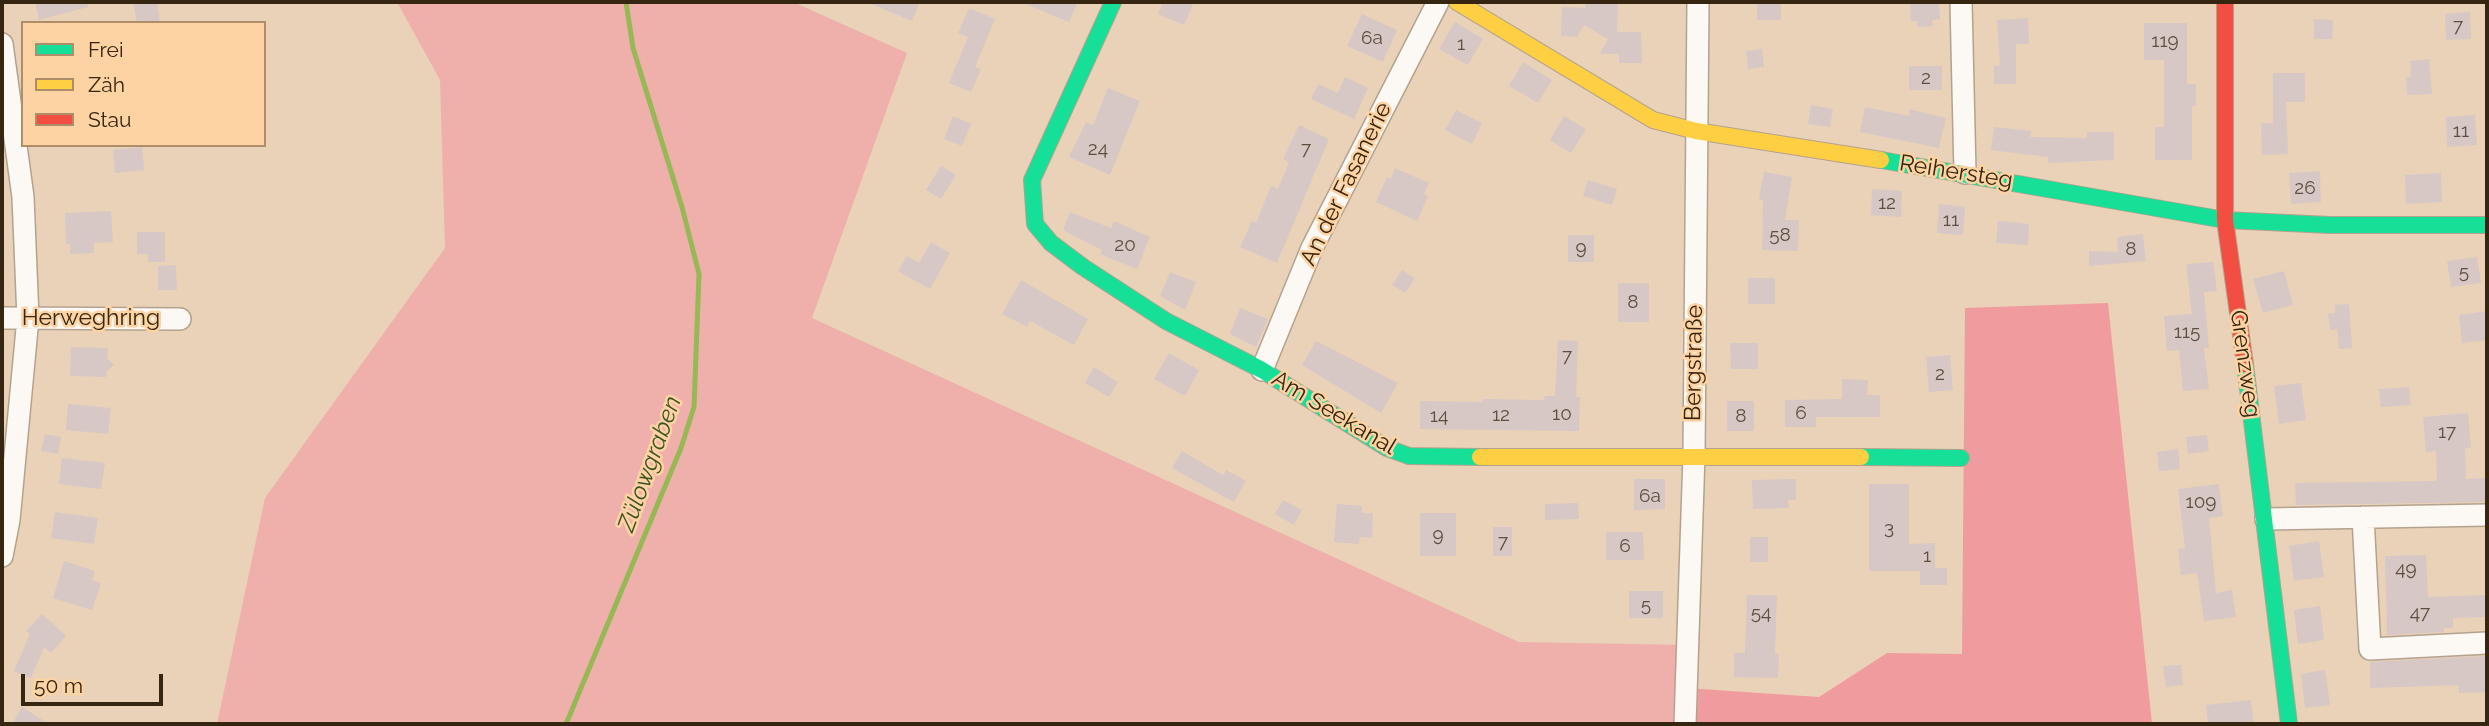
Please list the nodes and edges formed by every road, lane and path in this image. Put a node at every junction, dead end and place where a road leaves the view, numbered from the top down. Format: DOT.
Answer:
graph roads {
  1 [pos="1113,2"];
  2 [pos="1438,2"];
  3 [pos="1457,2"];
  4 [pos="1698,2"];
  5 [pos="1961,2"];
  6 [pos="2225,2"];
  7 [pos="2,44"];
  8 [pos="1696,131"];
  9 [pos="1965,173"];
  10 [pos="2225,220"];
  11 [pos="2487,225"];
  12 [pos="2,318"];
  13 [pos="28,318"];
  14 [pos="180,319"];
  15 [pos="1262,370"];
  16 [pos="1693,455"];
  17 [pos="1961,458"];
  18 [pos="2487,515"];
  19 [pos="2363,517"];
  20 [pos="2266,519"];
  21 [pos="2,556"];
  22 [pos="2487,643"];
  23 [pos="1685,724"];
  24 [pos="2289,724"];
  1 -- 15 [label="street, Am Seekanal"];
  2 -- 15 [label="street, An der Fasanerie"];
  3 -- 8 [label="street, Reihersteg"];
  4 -- 8 [label="street, Bergstraße"];
  5 -- 9 [label="street"];
  6 -- 10 [label="street, Grenzweg"];
  7 -- 13 [label="street"];
  8 -- 9 [label="street, Reihersteg"];
  8 -- 16 [label="street, Bergstraße"];
  9 -- 10 [label="street, Reihersteg"];
  10 -- 11 [label="street, Reihersteg"];
  10 -- 20 [label="street, Grenzweg"];
  12 -- 13 [label="street, Herweghring"];
  13 -- 14 [label="street, Herweghring"];
  13 -- 21 [label="street"];
  15 -- 16 [label="street, Am Seekanal"];
  16 -- 17 [label="street, Am Seekanal"];
  16 -- 23 [label="street, Bergstraße"];
  18 -- 19 [label="street"];
  19 -- 20 [label="street"];
  19 -- 22 [label="street"];
  20 -- 24 [label="street, Grenzweg"];
}
